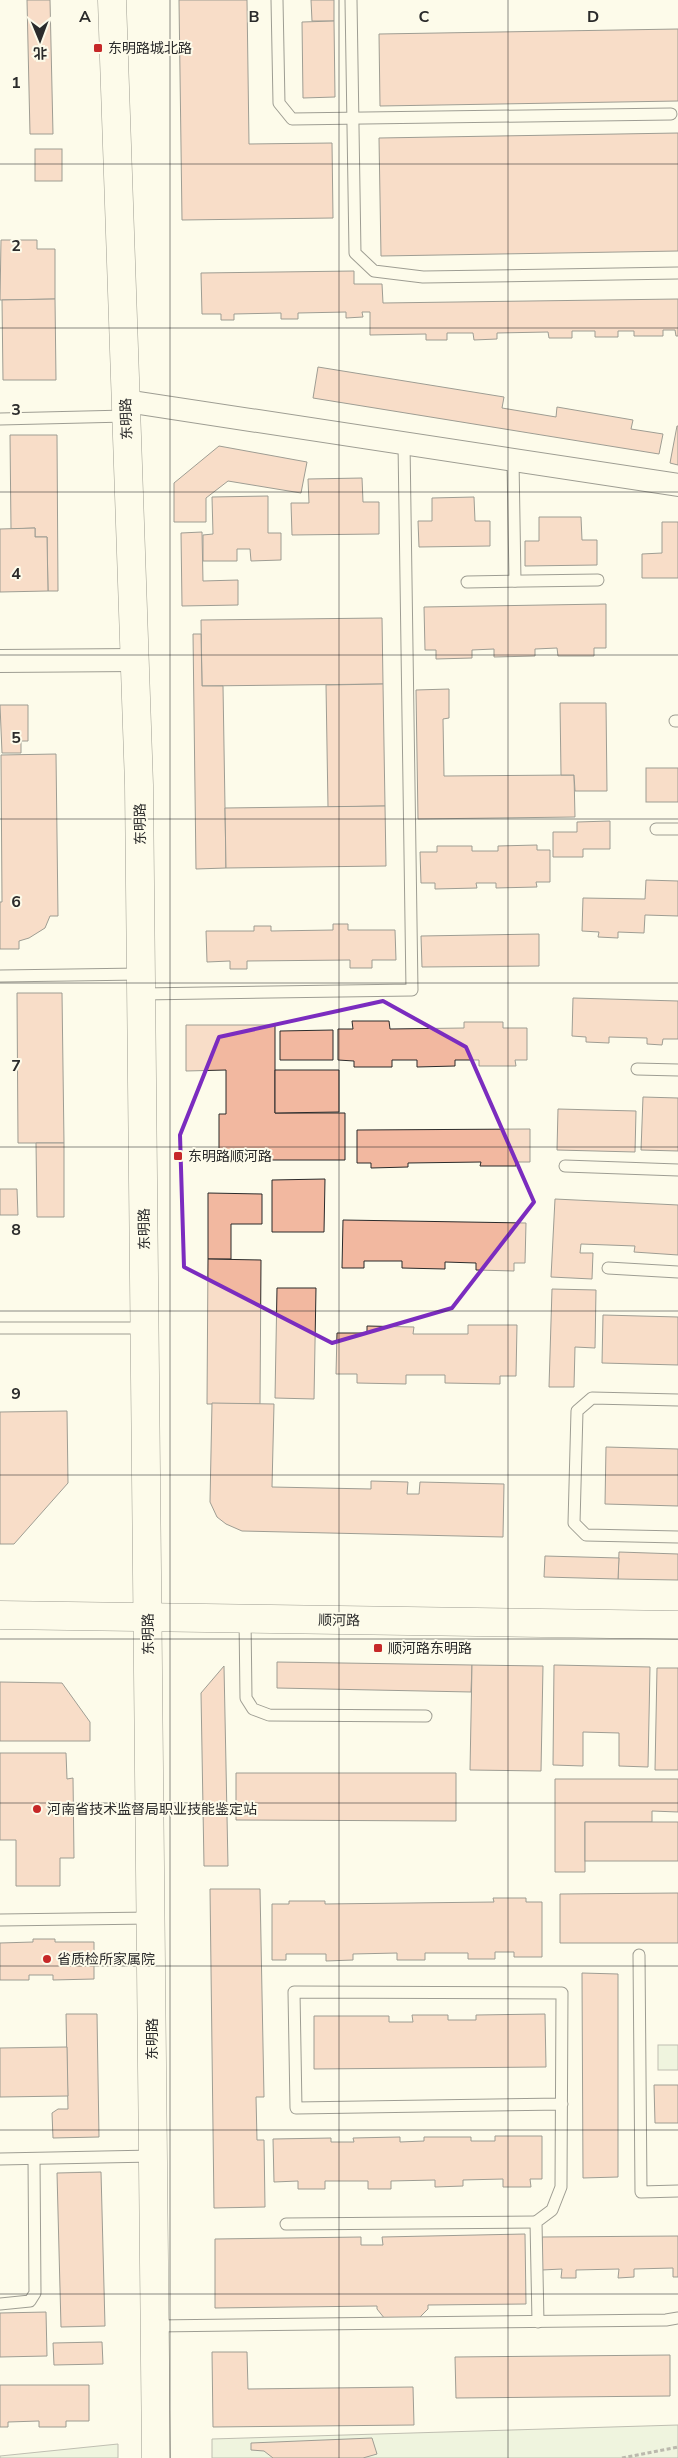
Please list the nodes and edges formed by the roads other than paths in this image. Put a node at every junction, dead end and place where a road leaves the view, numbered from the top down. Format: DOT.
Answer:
graph roads {
  1 [pos="112,0"];
  2 [pos="277,0"];
  3 [pos="351,0"];
  4 [pos="671,114"];
  5 [pos="353,118"];
  6 [pos="678,273"];
  7 [pos="126,408"];
  8 [pos="0,419"];
  9 [pos="404,443"];
  10 [pos="513,460"];
  11 [pos="678,485"];
  12 [pos="598,580"];
  13 [pos="515,581"];
  14 [pos="467,582"];
  15 [pos="135,660"];
  16 [pos="0,661"];
  17 [pos="656,829"];
  18 [pos="678,829"];
  19 [pos="0,976"];
  20 [pos="141,984"];
  21 [pos="637,1069"];
  22 [pos="678,1070"];
  23 [pos="565,1166"];
  24 [pos="678,1170"];
  25 [pos="608,1268"];
  26 [pos="678,1272"];
  27 [pos="0,1328"];
  28 [pos="145,1328"];
  29 [pos="678,1400"];
  30 [pos="678,1537"];
  31 [pos="0,1615"];
  32 [pos="148,1617"];
  33 [pos="245,1618"];
  34 [pos="678,1625"];
  35 [pos="426,1716"];
  36 [pos="151,1918"];
  37 [pos="0,1920"];
  38 [pos="639,1956"];
  39 [pos="562,2104"];
  40 [pos="153,2156"];
  41 [pos="0,2159"];
  42 [pos="34,2159"];
  43 [pos="678,2192"];
  44 [pos="536,2222"];
  45 [pos="286,2224"];
  46 [pos="0,2304"];
  47 [pos="678,2318"];
  48 [pos="538,2322"];
  49 [pos="155,2326"];
  50 [pos="156,2458"];
  1 -- 7 [label="street, 东明路"];
  2 -- 5 [label="lane"];
  3 -- 5 [label="lane"];
  4 -- 5 [label="lane"];
  5 -- 6 [label="lane"];
  7 -- 8 [label="lane"];
  7 -- 9 [label="street"];
  7 -- 15 [label="street, 东明路"];
  9 -- 10 [label="street"];
  9 -- 20 [label="lane"];
  10 -- 11 [label="street"];
  10 -- 13 [label="lane"];
  12 -- 13 [label="lane"];
  13 -- 14 [label="lane"];
  15 -- 16 [label="street"];
  15 -- 20 [label="street, 东明路"];
  17 -- 18 [label="lane"];
  19 -- 20 [label="lane"];
  20 -- 28 [label="street, 东明路"];
  21 -- 22 [label="lane"];
  23 -- 24 [label="lane"];
  25 -- 26 [label="lane"];
  27 -- 28 [label="lane"];
  28 -- 32 [label="street, 东明路"];
  29 -- 30 [label="lane"];
  31 -- 32 [label="street, 顺河路"];
  32 -- 33 [label="street, 顺河路"];
  32 -- 36 [label="street, 东明路"];
  33 -- 34 [label="street, 顺河路"];
  33 -- 35 [label="lane"];
  36 -- 37 [label="lane"];
  36 -- 40 [label="street, 东明路"];
  38 -- 43 [label="lane"];
  39 -- 39 [label="lane"];
  39 -- 44 [label="lane"];
  40 -- 42 [label="lane"];
  40 -- 49 [label="street, 东明路"];
  41 -- 42 [label="lane"];
  42 -- 46 [label="lane"];
  44 -- 45 [label="lane"];
  44 -- 48 [label="lane"];
  47 -- 48 [label="lane"];
  48 -- 49 [label="lane"];
  49 -- 50 [label="street, 东明路"];
}
